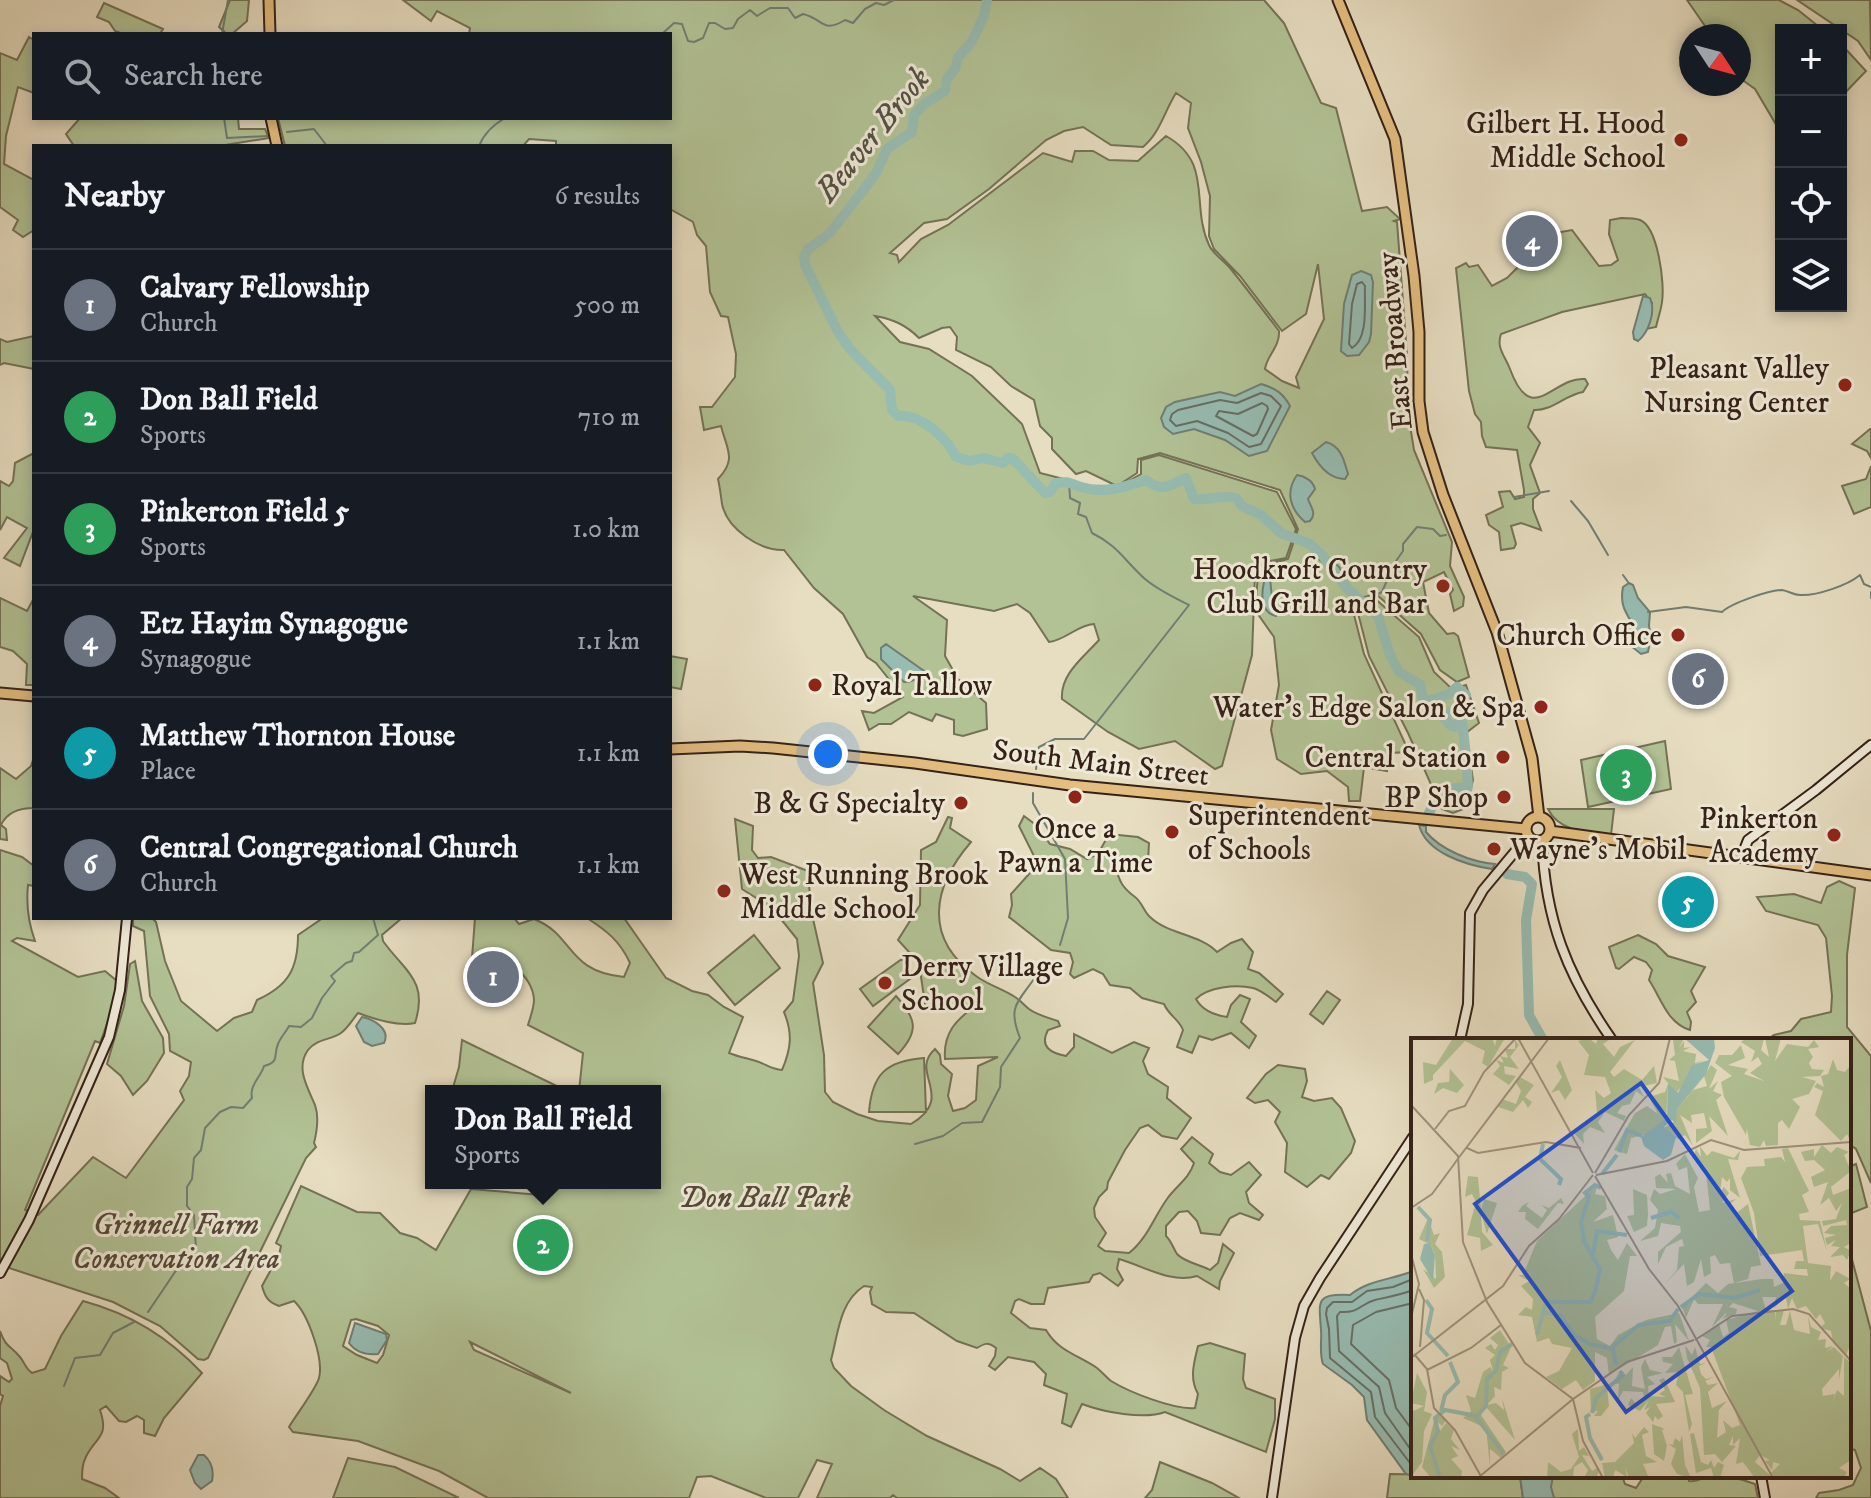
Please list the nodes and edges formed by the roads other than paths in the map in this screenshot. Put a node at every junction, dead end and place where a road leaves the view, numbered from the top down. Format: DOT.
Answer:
graph roads {
  1 [pos="269,0"];
  2 [pos="1338,0"];
  3 [pos="270,32"];
  4 [pos="271,120"];
  5 [pos="277,144"];
  6 [pos="0,693"];
  7 [pos="32,696"];
  8 [pos="1871,745"];
  9 [pos="672,749"];
  10 [pos="1539,817"];
  11 [pos="1550,831"];
  12 [pos="1527,832"];
  13 [pos="1542,840"];
  14 [pos="1747,859"];
  15 [pos="1871,875"];
  16 [pos="127,920"];
  17 [pos="1460,1038"];
  18 [pos="1611,1038"];
  19 [pos="1411,1140"];
  20 [pos="0,1273"];
  21 [pos="1761,1478"];
  22 [pos="1272,1498"];
  23 [pos="1765,1498"];
  1 -- 3 [label="main road"];
  2 -- 10 [label="main road, East Broadway"];
  4 -- 5 [label="main road"];
  6 -- 7 [label="main road"];
  8 -- 14 [label="street"];
  9 -- 12 [label="main road, South Main Street"];
  10 -- 11 [label="main road"];
  10 -- 12 [label="main road"];
  11 -- 13 [label="main road"];
  11 -- 14 [label="main road"];
  12 -- 13 [label="main road"];
  12 -- 17 [label="street"];
  13 -- 18 [label="street"];
  14 -- 15 [label="main road"];
  16 -- 20 [label="street"];
  19 -- 22 [label="street"];
  21 -- 23 [label="street"];
}
